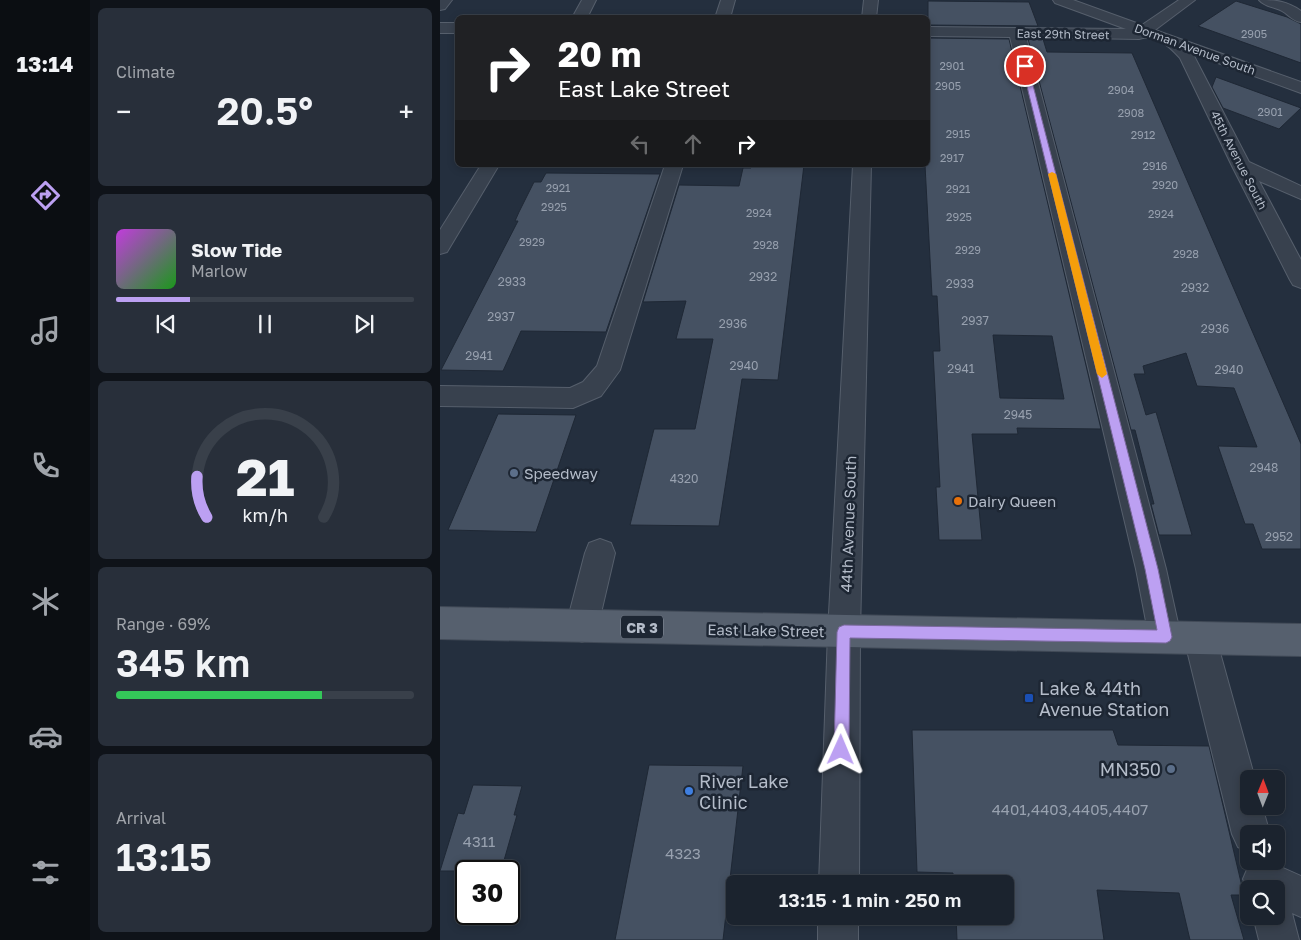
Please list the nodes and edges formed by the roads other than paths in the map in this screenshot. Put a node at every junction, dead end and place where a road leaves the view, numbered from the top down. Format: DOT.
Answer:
graph roads {
  1 [pos="445,0"];
  2 [pos="589,0"];
  3 [pos="728,0"];
  4 [pos="870,0"];
  5 [pos="1060,0"];
  6 [pos="1188,0"];
  7 [pos="1266,0"];
  8 [pos="440,6"];
  9 [pos="580,15"];
  10 [pos="723,15"];
  11 [pos="868,15"];
  12 [pos="1301,18"];
  13 [pos="440,28"];
  14 [pos="455,28"];
  15 [pos="1144,30"];
  16 [pos="930,32"];
  17 [pos="1017,33"];
  18 [pos="1175,43"];
  19 [pos="1301,88"];
  20 [pos="1241,166"];
  21 [pos="489,167"];
  22 [pos="673,167"];
  23 [pos="862,167"];
  24 [pos="1301,192"];
  25 [pos="440,247"];
  26 [pos="1301,280"];
  27 [pos="440,396"];
  28 [pos="600,553"];
  29 [pos="440,623"];
  30 [pos="582,626"];
  31 [pos="844,632"];
  32 [pos="1166,637"];
  33 [pos="1200,638"];
  34 [pos="1301,640"];
  35 [pos="1249,825"];
  36 [pos="839,875"];
  37 [pos="1262,876"];
  38 [pos="1301,896"];
  39 [pos="838,925"];
  40 [pos="1275,925"];
  41 [pos="838,940"];
  42 [pos="1279,940"];
  1 -- 8 [label="street"];
  2 -- 9 [label="street"];
  3 -- 10 [label="street"];
  4 -- 11 [label="street"];
  5 -- 15 [label="street, Dorman Avenue South"];
  6 -- 15 [label="street, East 29th Street"];
  7 -- 12 [label="street"];
  13 -- 14 [label="street"];
  15 -- 17 [label="street, East 29th Street"];
  15 -- 18 [label="street, Dorman Avenue South"];
  16 -- 17 [label="street, East 29th Street"];
  17 -- 32 [label="street"];
  18 -- 19 [label="street, Dorman Avenue South"];
  18 -- 20 [label="street, 45th Avenue South"];
  20 -- 24 [label="street"];
  20 -- 26 [label="street, 45th Avenue South"];
  21 -- 25 [label="street"];
  22 -- 27 [label="street"];
  23 -- 31 [label="street, 44th Avenue South"];
  28 -- 30 [label="street"];
  29 -- 30 [label="main road, East Lake Street / CR 3"];
  30 -- 31 [label="main road, East Lake Street / CR 3"];
  31 -- 32 [label="main road, East Lake Street / CR 3"];
  31 -- 36 [label="street, 44th Avenue South"];
  32 -- 33 [label="main road, East Lake Street / CR 3"];
  33 -- 34 [label="main road, East Lake Street / CR 3"];
  33 -- 35 [label="street"];
  37 -- 38 [label="street"];
  39 -- 41 [label="street"];
  40 -- 42 [label="street"];
}
